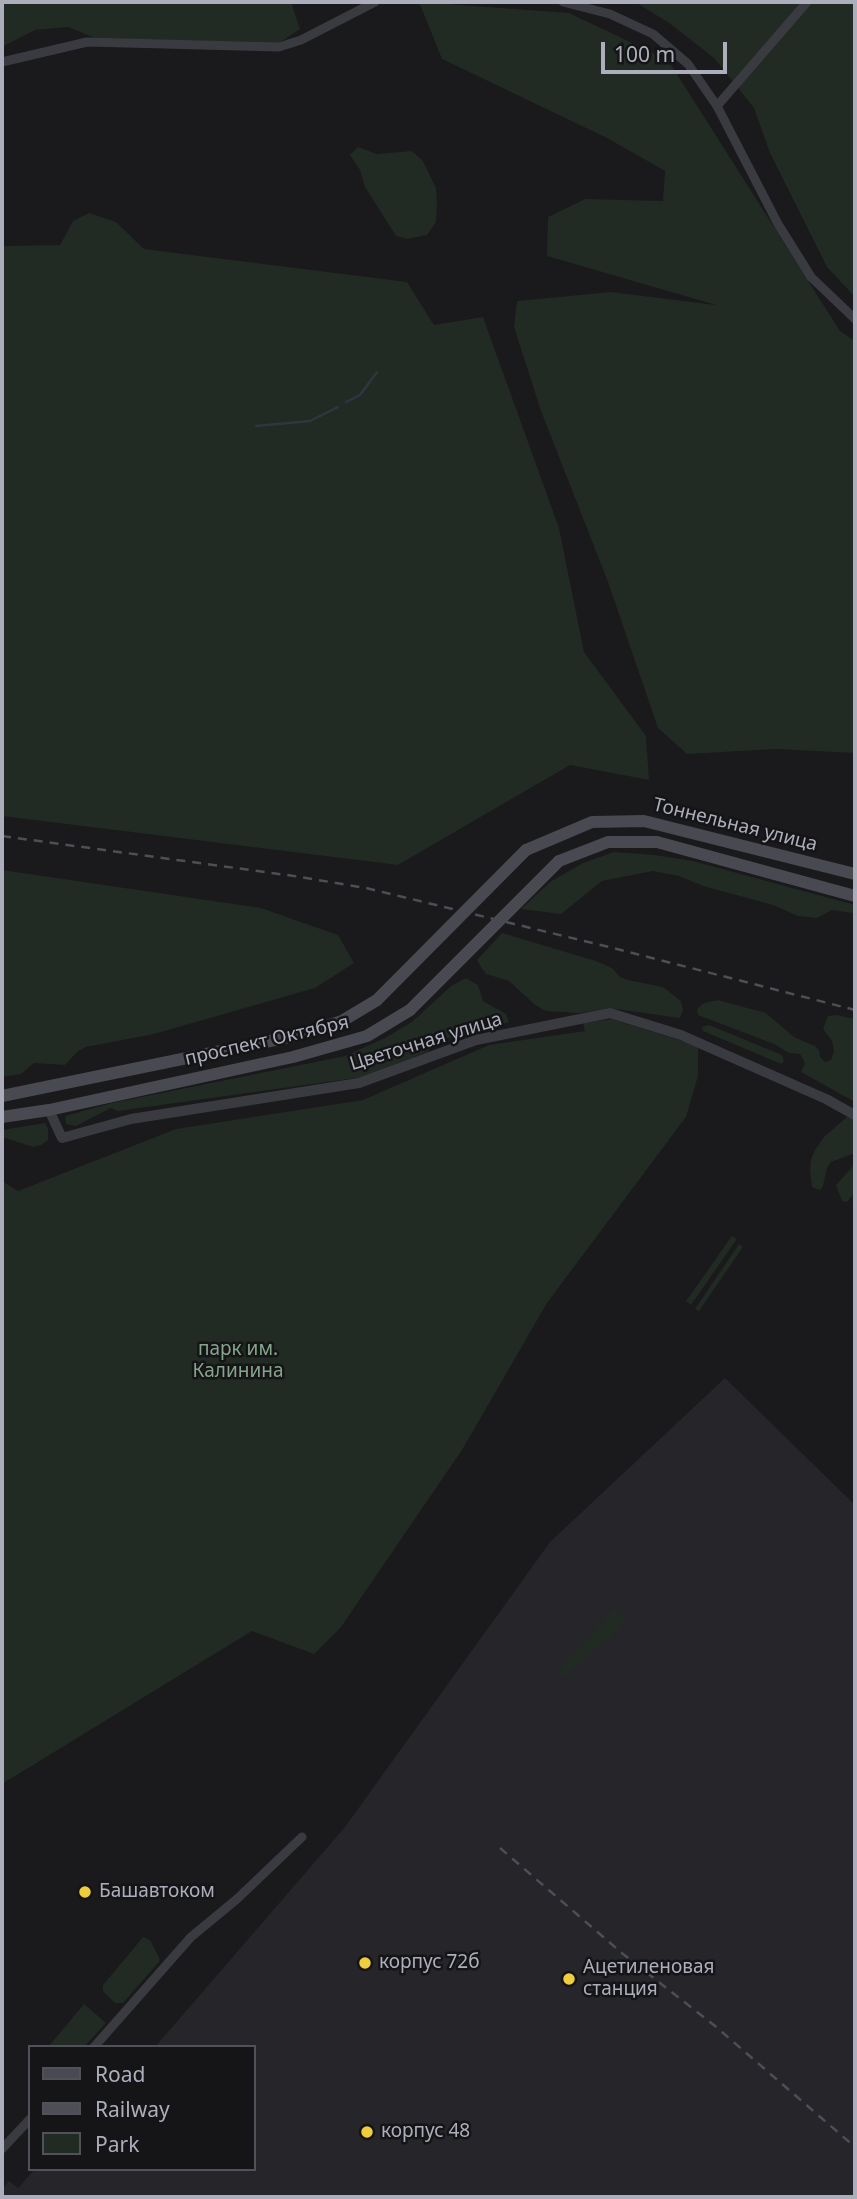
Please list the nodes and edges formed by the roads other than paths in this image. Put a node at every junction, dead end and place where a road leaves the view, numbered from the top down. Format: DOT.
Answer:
graph roads {
  1 [pos="375,2"];
  2 [pos="563,2"];
  3 [pos="807,2"];
  4 [pos="2,62"];
  5 [pos="717,106"];
  6 [pos="855,319"];
  7 [pos="526,850"];
  8 [pos="559,861"];
  9 [pos="855,874"];
  10 [pos="855,896"];
  11 [pos="2,1096"];
  12 [pos="49,1110"];
  13 [pos="855,1115"];
  14 [pos="2,1116"];
  15 [pos="302,1837"];
  16 [pos="96,2045"];
  17 [pos="28,2121"];
  18 [pos="2,2149"];
  1 -- 4 [label="street"];
  2 -- 5 [label="street"];
  3 -- 5 [label="street"];
  5 -- 6 [label="street"];
  7 -- 9 [label="main road, Тоннельная улица"];
  7 -- 11 [label="main road, проспект Октября, bridge"];
  8 -- 10 [label="main road, Тоннельная улица"];
  8 -- 12 [label="main road, проспект Октября, bridge"];
  12 -- 13 [label="street, Цветочная улица"];
  12 -- 14 [label="main road, проспект Октября"];
  15 -- 16 [label="street"];
  17 -- 18 [label="street"];
}
